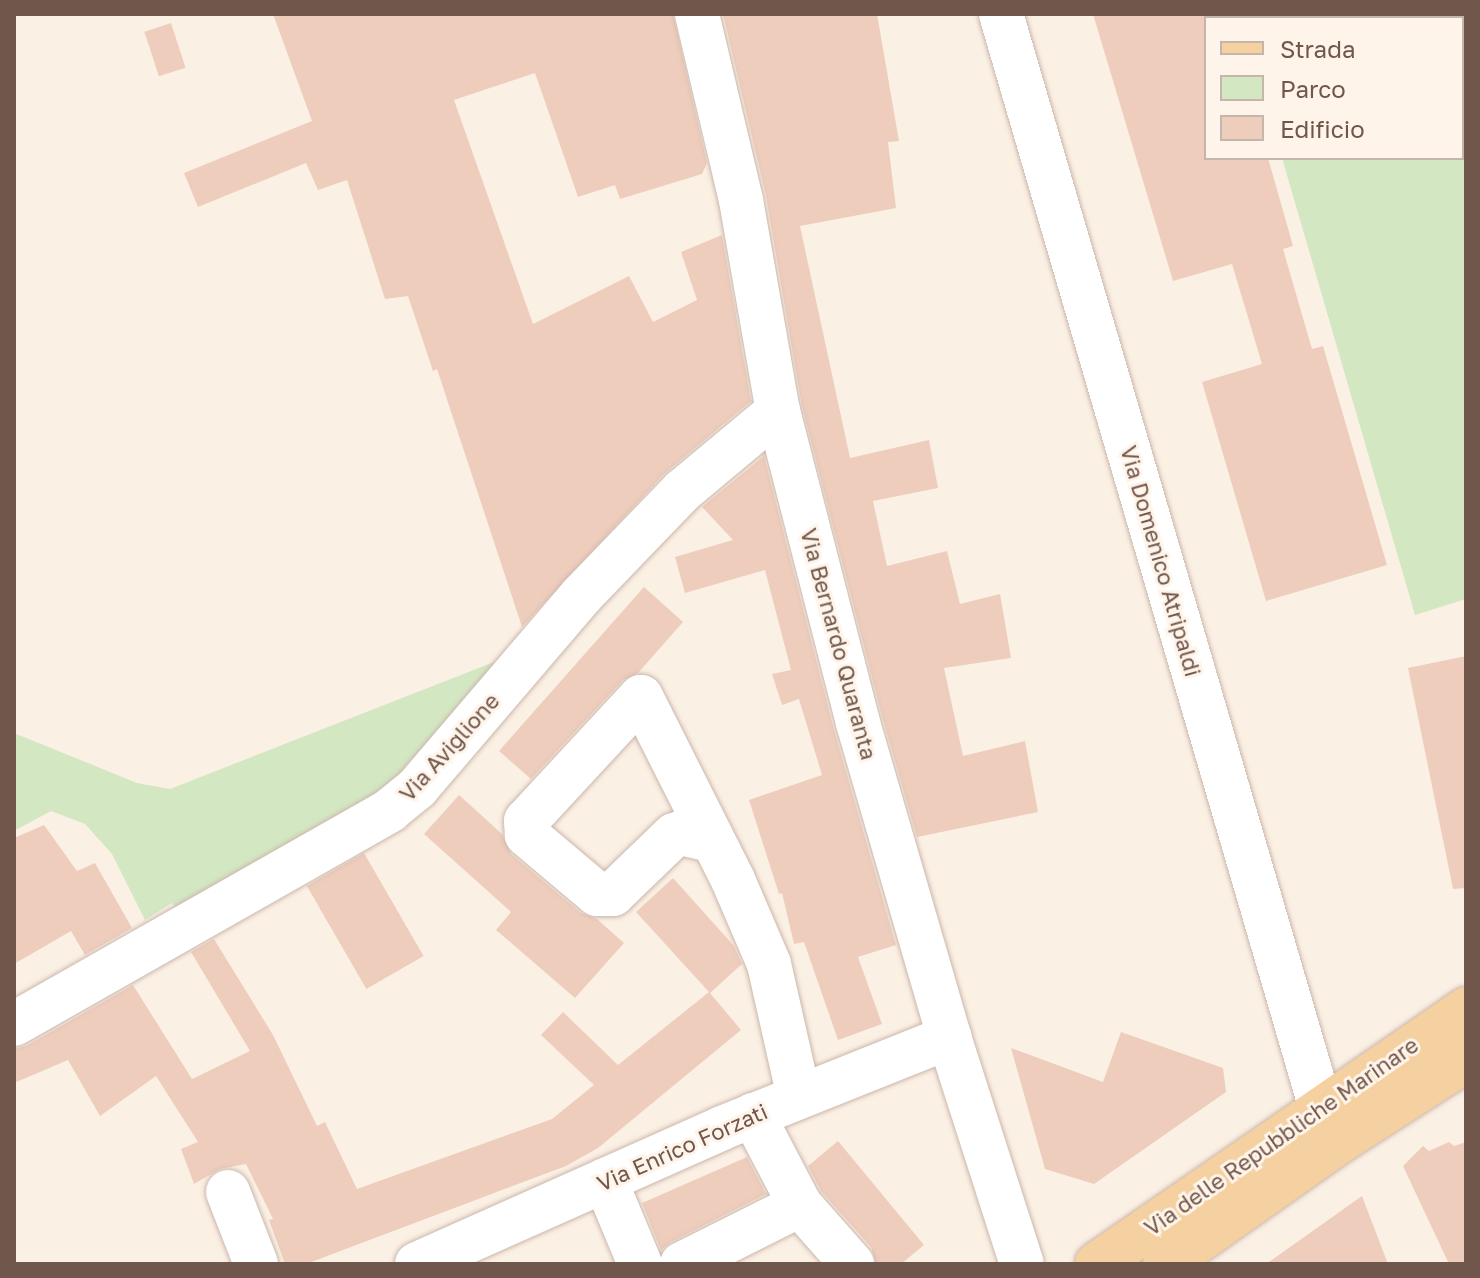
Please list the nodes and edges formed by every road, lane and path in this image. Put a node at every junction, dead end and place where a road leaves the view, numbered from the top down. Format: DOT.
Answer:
graph roads {
  1 [pos="697,14"];
  2 [pos="1001,14"];
  3 [pos="778,411"];
  4 [pos="711,840"];
  5 [pos="1466,1009"];
  6 [pos="14,1024"];
  7 [pos="949,1037"];
  8 [pos="1466,1060"];
  9 [pos="799,1097"];
  10 [pos="753,1115"];
  11 [pos="1331,1124"];
  12 [pos="605,1180"];
  13 [pos="228,1192"];
  14 [pos="800,1205"];
  15 [pos="504,1248"];
  16 [pos="256,1264"];
  17 [pos="417,1264"];
  18 [pos="640,1264"];
  19 [pos="682,1264"];
  20 [pos="852,1264"];
  21 [pos="1022,1264"];
  22 [pos="1097,1264"];
  23 [pos="1165,1264"];
  1 -- 3 [label="street, Via Bernardo Quaranta"];
  2 -- 11 [label="street, Via Domenico Atripaldi"];
  3 -- 6 [label="street, Via Aviglione"];
  3 -- 7 [label="street, Via Bernardo Quaranta"];
  4 -- 4 [label="street"];
  4 -- 9 [label="street"];
  5 -- 11 [label="main road, Via delle Repubbliche Marinare"];
  7 -- 9 [label="street, Via Enrico Forzati"];
  7 -- 21 [label="street, Via Bernardo Quaranta"];
  8 -- 11 [label="main road, Via delle Repubbliche Marinare"];
  9 -- 10 [label="street, Via Enrico Forzati"];
  10 -- 12 [label="street, Via Enrico Forzati"];
  10 -- 14 [label="street"];
  11 -- 22 [label="main road, Via delle Repubbliche Marinare"];
  11 -- 23 [label="main road, Via delle Repubbliche Marinare"];
  12 -- 15 [label="street, Via Enrico Forzati"];
  12 -- 18 [label="street"];
  13 -- 16 [label="street"];
  14 -- 19 [label="street"];
  14 -- 20 [label="street"];
  15 -- 17 [label="street, Via Enrico Forzati"];
}
